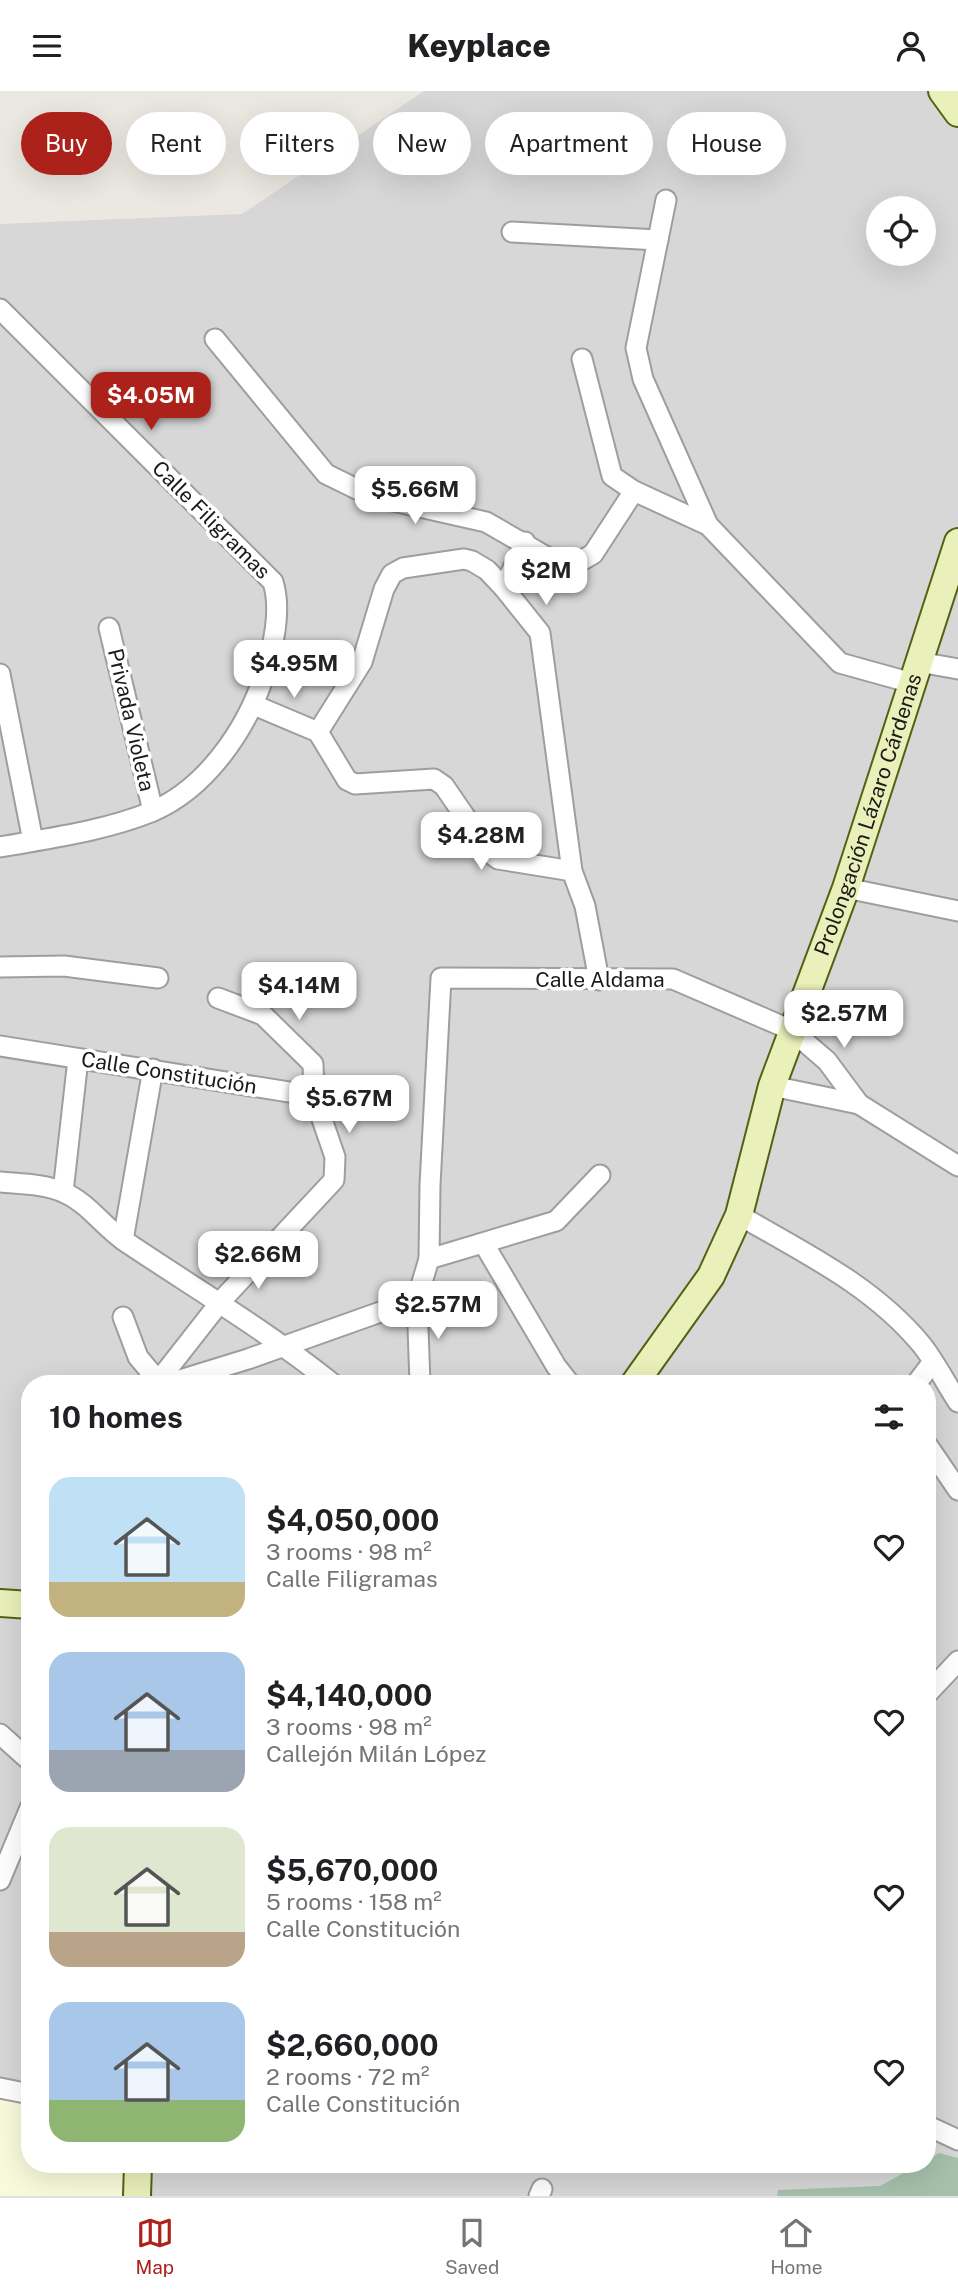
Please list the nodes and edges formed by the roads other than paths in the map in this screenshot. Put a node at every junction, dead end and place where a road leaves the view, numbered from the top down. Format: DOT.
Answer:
graph roads {
  1 [pos="942,91"];
  2 [pos="958,113"];
  3 [pos="666,199"];
  4 [pos="512,232"];
  5 [pos="658,240"];
  6 [pos="0,309"];
  7 [pos="215,339"];
  8 [pos="582,359"];
  9 [pos="634,491"];
  10 [pos="708,525"];
  11 [pos="525,542"];
  12 [pos="958,542"];
  13 [pos="951,584"];
  14 [pos="505,588"];
  15 [pos="109,628"];
  16 [pos="958,669"];
  17 [pos="915,673"];
  18 [pos="0,674"];
  19 [pos="254,705"];
  20 [pos="317,732"];
  21 [pos="153,811"];
  22 [pos="33,841"];
  23 [pos="0,847"];
  24 [pos="572,871"];
  25 [pos="846,888"];
  26 [pos="958,911"];
  27 [pos="0,967"];
  28 [pos="158,978"];
  29 [pos="600,980"];
  30 [pos="218,998"];
  31 [pos="791,1030"];
  32 [pos="0,1046"];
  33 [pos="78,1059"];
  34 [pos="153,1069"];
  35 [pos="772,1086"];
  36 [pos="314,1096"];
  37 [pos="859,1104"];
  38 [pos="958,1165"];
  39 [pos="600,1175"];
  40 [pos="0,1182"];
  41 [pos="63,1192"];
  42 [pos="739,1215"];
  43 [pos="123,1240"];
  44 [pos="484,1244"];
  45 [pos="429,1259"];
  46 [pos="417,1299"];
  47 [pos="220,1301"];
  48 [pos="123,1317"];
  49 [pos="284,1345"];
  50 [pos="932,1363"];
  51 [pos="153,1375"];
  52 [pos="166,1375"];
  53 [pos="186,1375"];
  54 [pos="322,1375"];
  55 [pos="420,1375"];
  56 [pos="563,1375"];
  57 [pos="640,1375"];
  58 [pos="923,1375"];
  59 [pos="958,1402"];
  60 [pos="936,1458"];
  61 [pos="958,1490"];
  62 [pos="0,1603"];
  63 [pos="21,1604"];
  64 [pos="958,1661"];
  65 [pos="936,1684"];
  66 [pos="0,1734"];
  67 [pos="21,1753"];
  68 [pos="21,1830"];
  69 [pos="0,1880"];
  70 [pos="0,2088"];
  71 [pos="21,2092"];
  72 [pos="936,2130"];
  73 [pos="958,2140"];
  74 [pos="138,2173"];
  75 [pos="137,2196"];
  1 -- 2 [label="main road"];
  3 -- 5 [label="street"];
  4 -- 5 [label="street"];
  5 -- 10 [label="street"];
  6 -- 19 [label="street, Calle Filigramas"];
  7 -- 11 [label="street"];
  8 -- 9 [label="street"];
  9 -- 10 [label="street"];
  9 -- 11 [label="street"];
  10 -- 17 [label="street"];
  11 -- 14 [label="street"];
  12 -- 13 [label="main road, Prolongación Lázaro Cárdenas"];
  13 -- 17 [label="main road, Prolongación Lázaro Cárdenas"];
  14 -- 20 [label="street"];
  14 -- 24 [label="street"];
  15 -- 21 [label="street, Privada Violeta"];
  16 -- 17 [label="street"];
  17 -- 25 [label="main road, Prolongación Lázaro Cárdenas"];
  18 -- 22 [label="street"];
  19 -- 20 [label="street"];
  19 -- 21 [label="street, Calle Filigramas"];
  20 -- 24 [label="street"];
  21 -- 22 [label="street, Calle Filigramas"];
  22 -- 23 [label="street, Calle Filigramas"];
  24 -- 29 [label="street"];
  25 -- 26 [label="street"];
  25 -- 31 [label="main road, Prolongación Lázaro Cárdenas"];
  27 -- 28 [label="street"];
  29 -- 31 [label="street, Calle Aldama"];
  29 -- 45 [label="street, Calle Aldama"];
  30 -- 36 [label="street"];
  31 -- 35 [label="main road, Prolongación Lázaro Cárdenas"];
  31 -- 37 [label="street, Calle Aldama"];
  32 -- 33 [label="street, Calle Constitución"];
  33 -- 34 [label="street, Calle Constitución"];
  33 -- 41 [label="street"];
  34 -- 36 [label="street, Calle Constitución"];
  34 -- 43 [label="street"];
  35 -- 37 [label="street"];
  35 -- 42 [label="main road, Prolongación Lázaro Cárdenas"];
  36 -- 47 [label="street"];
  37 -- 38 [label="street"];
  39 -- 44 [label="street"];
  40 -- 41 [label="street"];
  41 -- 43 [label="street"];
  42 -- 50 [label="street"];
  42 -- 57 [label="main road, Prolongación Lázaro Cárdenas"];
  43 -- 47 [label="street"];
  44 -- 45 [label="street"];
  44 -- 56 [label="street"];
  45 -- 46 [label="street"];
  46 -- 49 [label="street"];
  46 -- 55 [label="street"];
  47 -- 49 [label="street"];
  47 -- 52 [label="street"];
  48 -- 51 [label="street"];
  49 -- 53 [label="street"];
  49 -- 54 [label="street"];
  50 -- 58 [label="street"];
  50 -- 59 [label="street"];
  60 -- 61 [label="street"];
  62 -- 63 [label="main road"];
  64 -- 65 [label="street"];
  66 -- 67 [label="street"];
  68 -- 69 [label="street"];
  70 -- 71 [label="street"];
  72 -- 73 [label="street"];
  74 -- 75 [label="main road"];
}
